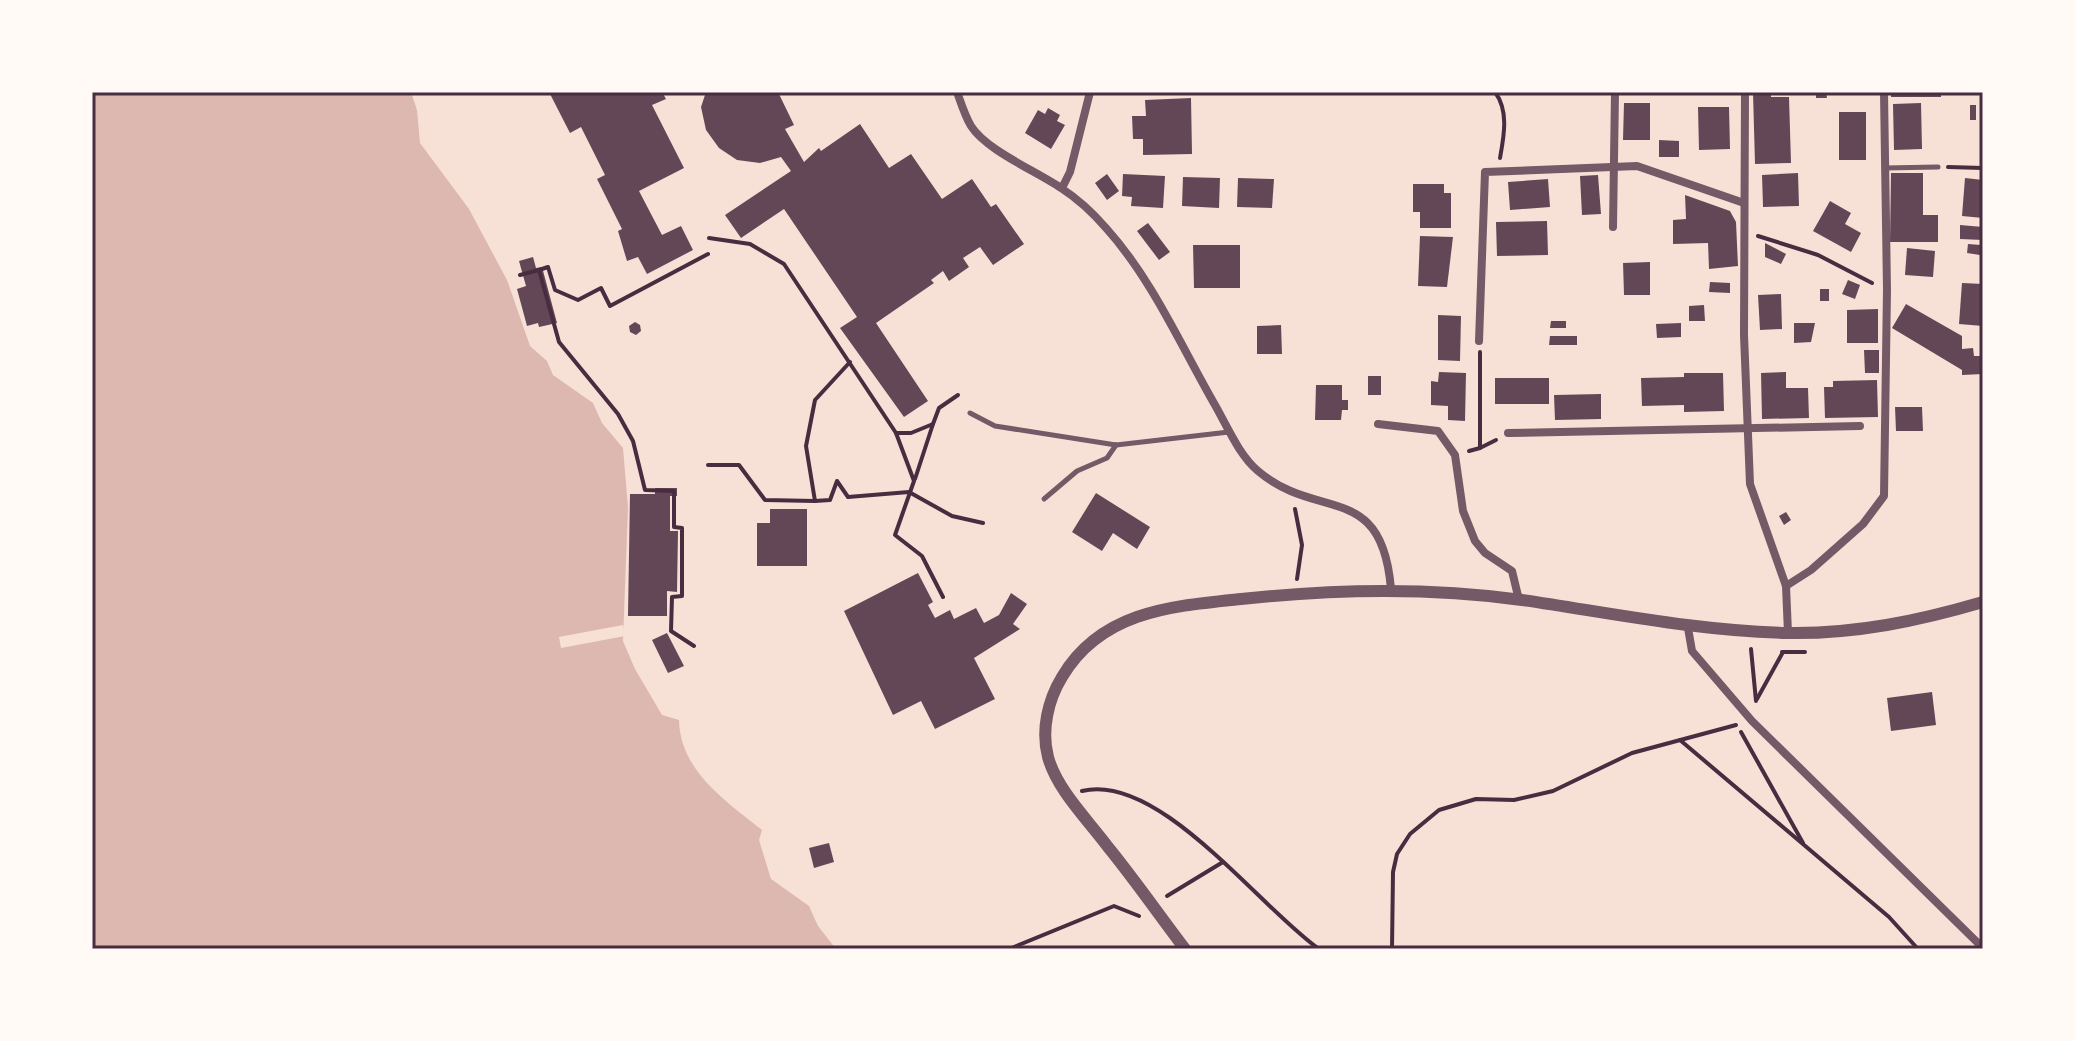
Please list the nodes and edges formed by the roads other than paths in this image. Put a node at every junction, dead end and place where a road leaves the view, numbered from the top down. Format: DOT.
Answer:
graph roads {
  1 [pos="957,92"];
  2 [pos="1090,92"];
  3 [pos="1615,92"];
  4 [pos="1745,92"];
  5 [pos="1884,92"];
  6 [pos="1613,167"];
  7 [pos="1938,167"];
  8 [pos="1884,168"];
  9 [pos="1062,188"];
  10 [pos="1744,203"];
  11 [pos="1613,227"];
  12 [pos="1479,341"];
  13 [pos="970,413"];
  14 [pos="1378,424"];
  15 [pos="1860,426"];
  16 [pos="1230,431"];
  17 [pos="1747,431"];
  18 [pos="1508,433"];
  19 [pos="1116,445"];
  20 [pos="1044,499"];
  21 [pos="1786,586"];
  22 [pos="1391,589"];
  23 [pos="1519,600"];
  24 [pos="1983,602"];
  25 [pos="1688,628"];
  26 [pos="1788,633"];
  27 [pos="1983,948"];
  28 [pos="1185,949"];
  1 -- 9 [label="street"];
  2 -- 9 [label="street"];
  3 -- 6 [label="street"];
  4 -- 10 [label="street"];
  5 -- 8 [label="street"];
  6 -- 10 [label="street"];
  6 -- 11 [label="street"];
  6 -- 12 [label="street"];
  7 -- 8 [label="lane"];
  8 -- 21 [label="street"];
  9 -- 16 [label="street"];
  10 -- 17 [label="street"];
  13 -- 19 [label="lane"];
  14 -- 23 [label="street"];
  15 -- 17 [label="street"];
  16 -- 19 [label="lane"];
  16 -- 22 [label="street"];
  17 -- 18 [label="street"];
  17 -- 21 [label="street"];
  19 -- 20 [label="lane"];
  21 -- 26 [label="street"];
  22 -- 23 [label="street"];
  22 -- 28 [label="street"];
  23 -- 25 [label="street"];
  24 -- 26 [label="street"];
  25 -- 26 [label="street"];
  25 -- 27 [label="street"];
}
